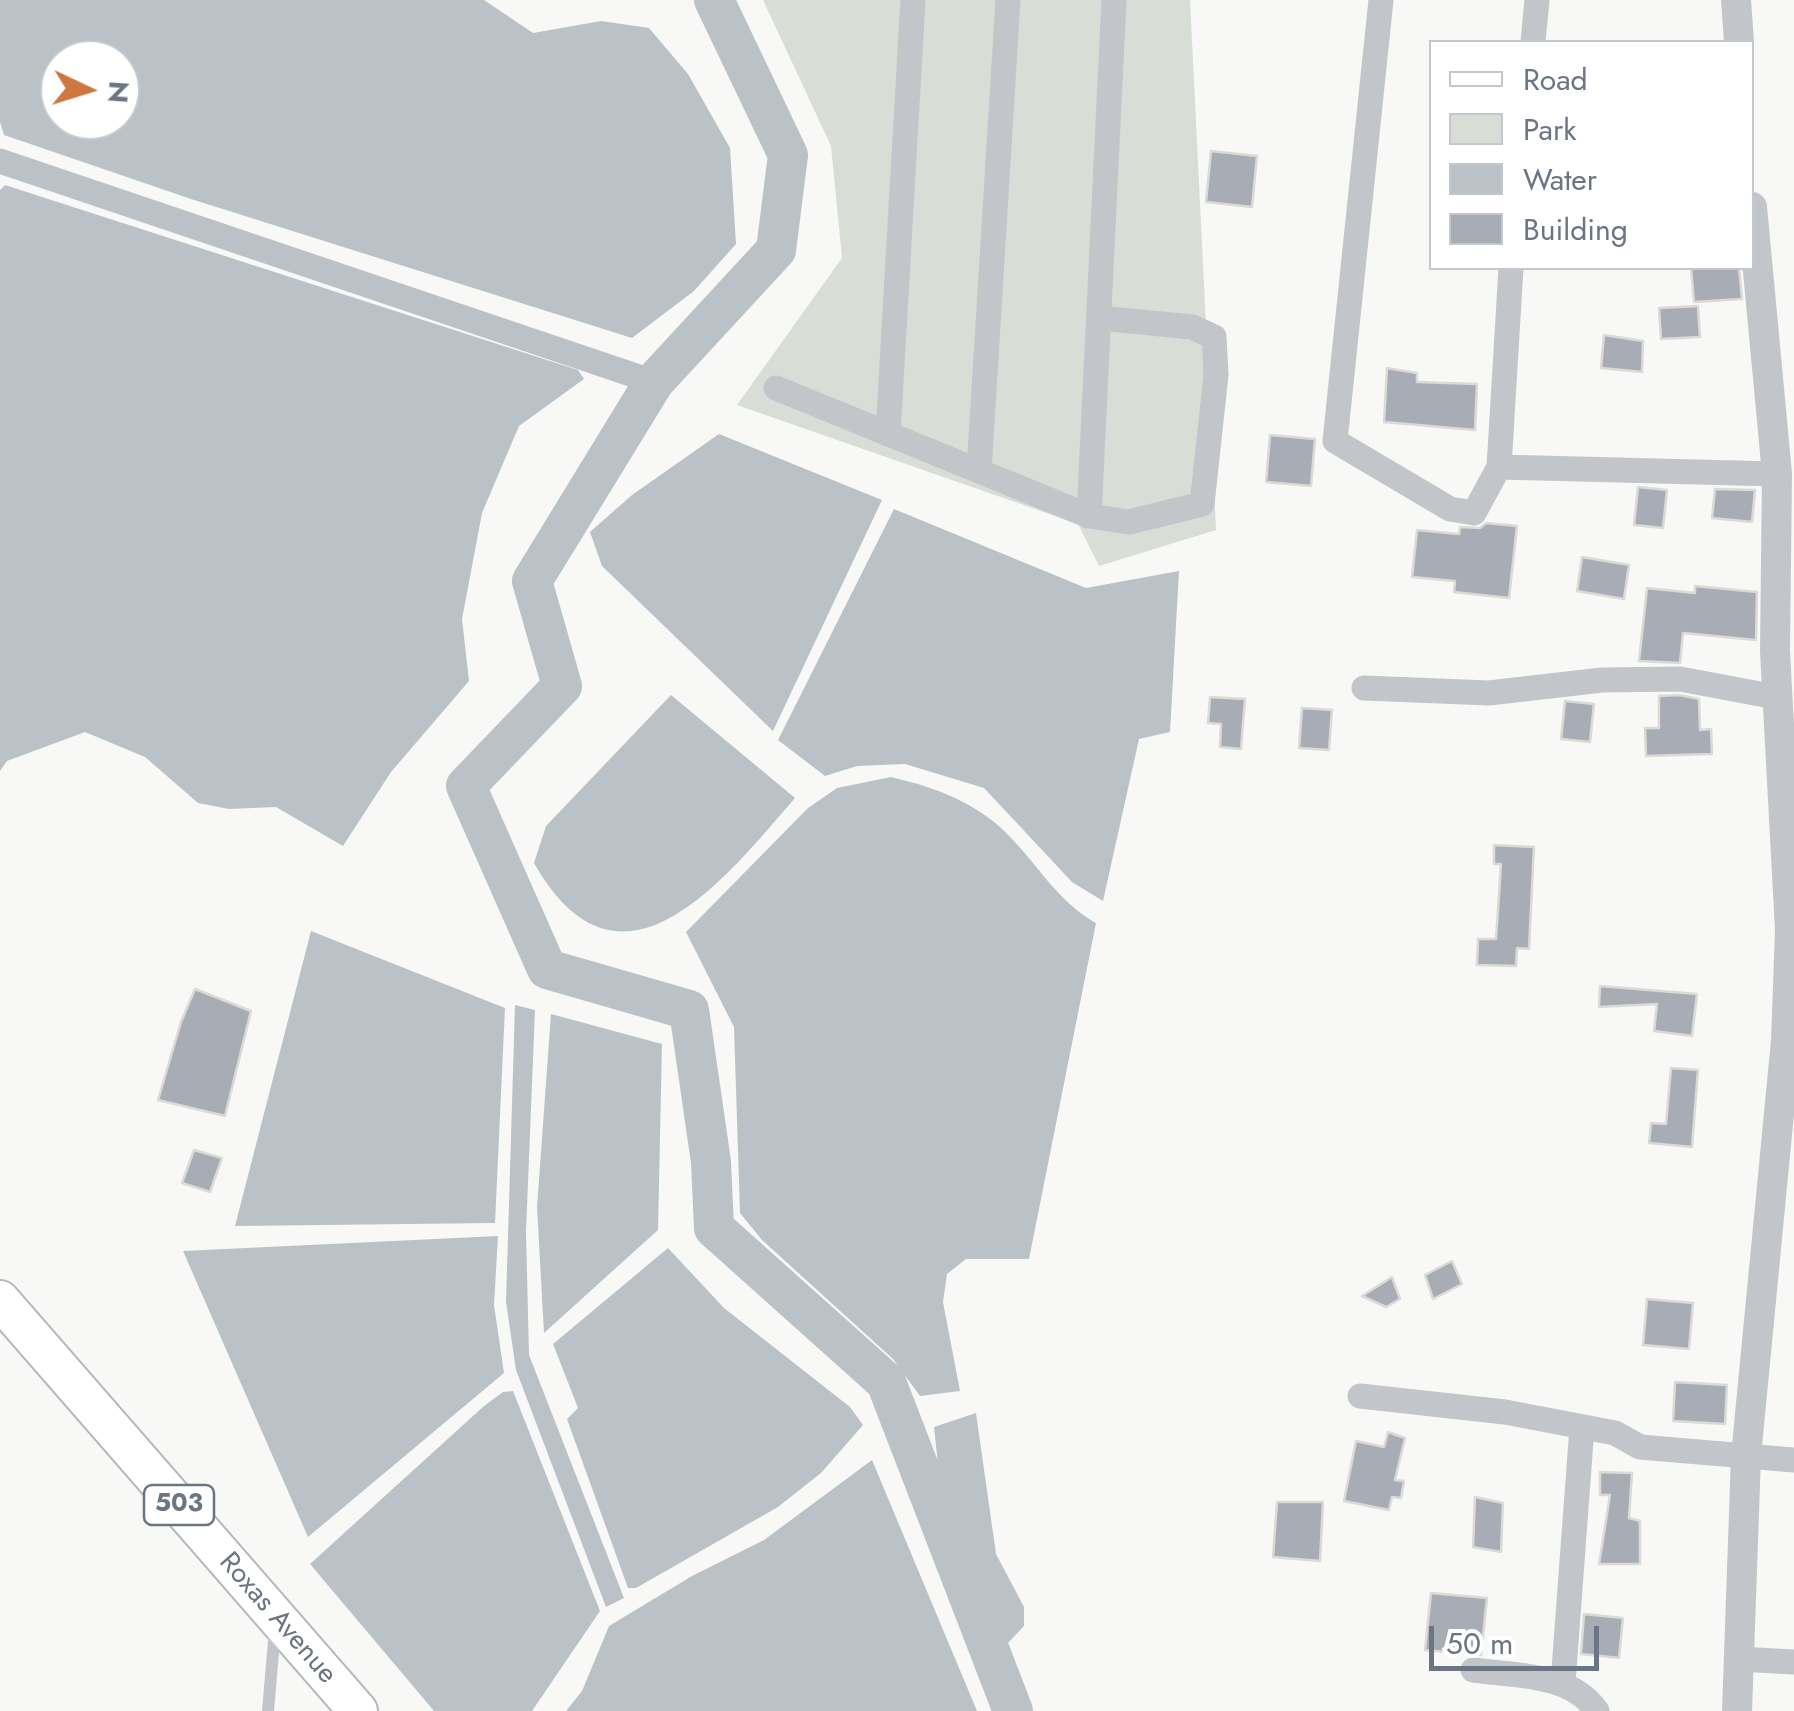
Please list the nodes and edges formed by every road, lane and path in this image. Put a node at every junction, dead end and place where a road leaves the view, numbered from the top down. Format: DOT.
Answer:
graph roads {
  1 [pos="913,0"];
  2 [pos="1008,0"];
  3 [pos="1114,0"];
  4 [pos="1381,0"];
  5 [pos="1538,0"];
  6 [pos="1736,0"];
  7 [pos="1533,40"];
  8 [pos="1739,40"];
  9 [pos="1754,228"];
  10 [pos="1511,270"];
  11 [pos="1099,318"];
  12 [pos="776,388"];
  13 [pos="888,434"];
  14 [pos="1499,467"];
  15 [pos="978,471"];
  16 [pos="1778,474"];
  17 [pos="1090,516"];
  18 [pos="1784,652"];
  19 [pos="1364,688"];
  20 [pos="1776,698"];
  21 [pos="1792,930"];
  22 [pos="1784,1168"];
  23 [pos="0,1300"];
  24 [pos="1360,1396"];
  25 [pos="1582,1427"];
  26 [pos="1746,1456"];
  27 [pos="1794,1460"];
  28 [pos="275,1619"];
  29 [pos="1738,1659"];
  30 [pos="1794,1662"];
  31 [pos="1473,1670"];
  32 [pos="1563,1683"];
  33 [pos="268,1711"];
  34 [pos="358,1711"];
  35 [pos="1597,1711"];
  36 [pos="1737,1711"];
  1 -- 13 [label="street"];
  2 -- 15 [label="street"];
  3 -- 11 [label="street"];
  4 -- 14 [label="street"];
  5 -- 7 [label="street"];
  6 -- 8 [label="street"];
  9 -- 16 [label="street"];
  10 -- 14 [label="street"];
  11 -- 17 [label="street"];
  11 -- 17 [label="street"];
  12 -- 13 [label="street"];
  13 -- 15 [label="street"];
  14 -- 16 [label="street"];
  15 -- 17 [label="street"];
  16 -- 18 [label="street"];
  18 -- 20 [label="street"];
  19 -- 20 [label="street"];
  20 -- 21 [label="street"];
  21 -- 22 [label="street"];
  22 -- 26 [label="street"];
  23 -- 28 [label="main road, Roxas Avenue / 503"];
  24 -- 25 [label="street"];
  25 -- 26 [label="street"];
  25 -- 32 [label="street"];
  26 -- 27 [label="street"];
  26 -- 29 [label="street"];
  28 -- 33 [label="lane"];
  28 -- 34 [label="main road, Roxas Avenue / 503"];
  29 -- 30 [label="street"];
  29 -- 36 [label="street"];
  31 -- 32 [label="street"];
  32 -- 35 [label="street"];
}
